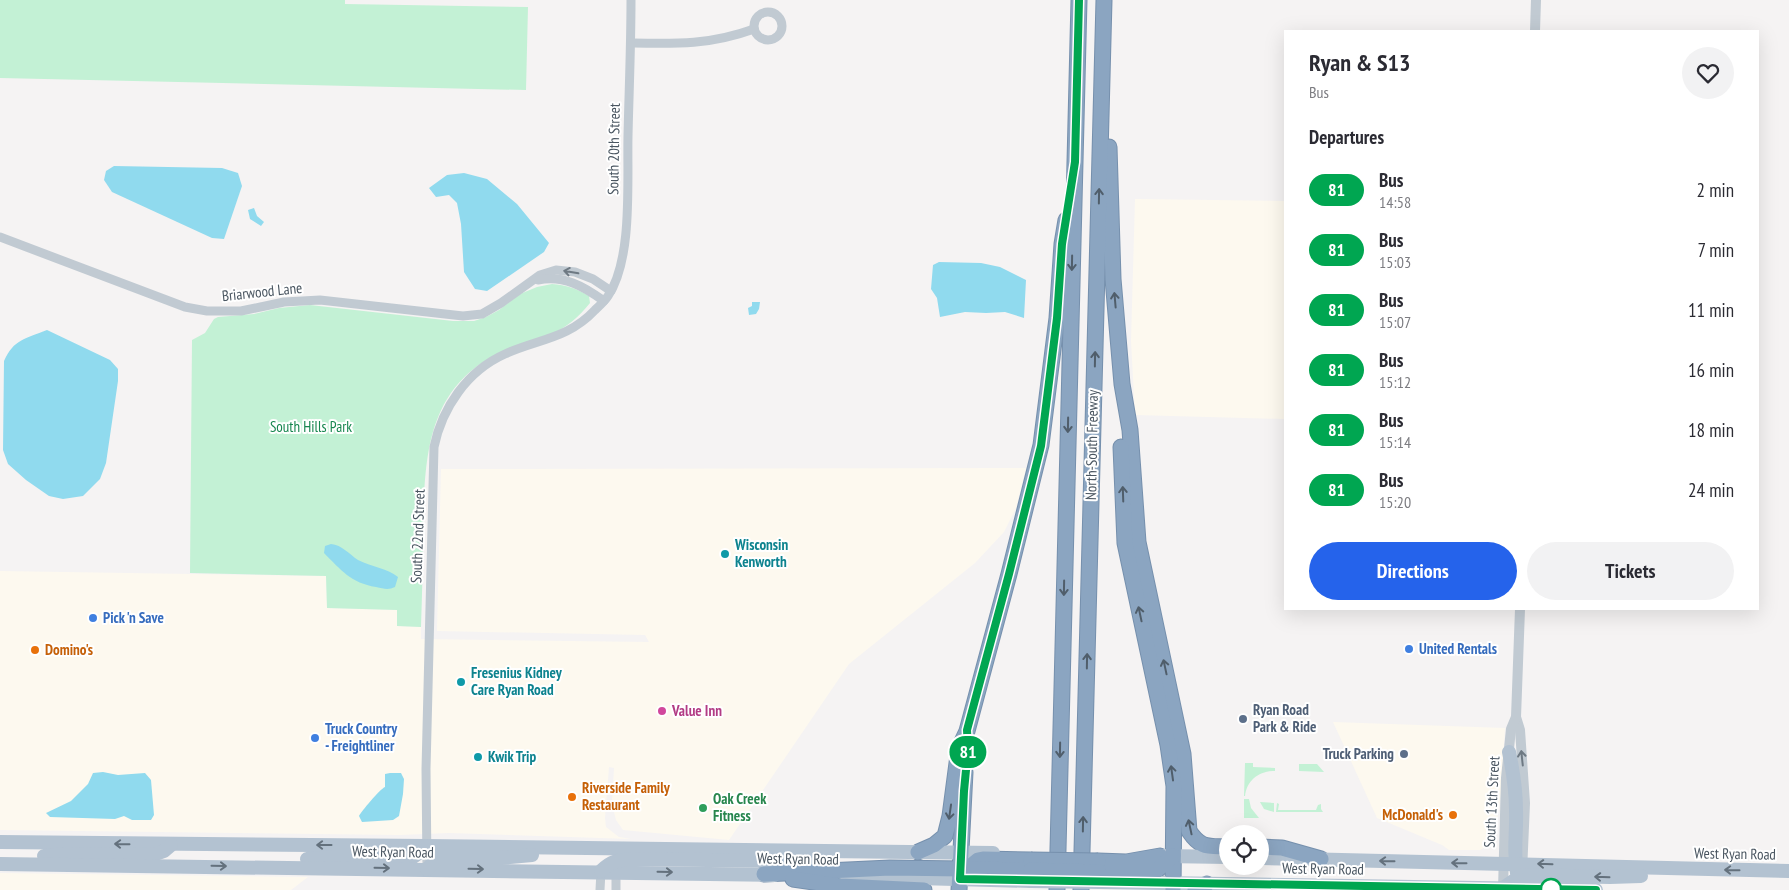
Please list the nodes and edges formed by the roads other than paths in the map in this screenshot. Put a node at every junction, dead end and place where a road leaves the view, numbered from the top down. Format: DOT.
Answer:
graph roads {
  1 [pos="631,0"];
  2 [pos="1079,0"];
  3 [pos="1104,0"];
  4 [pos="1536,0"];
  5 [pos="1103,26"];
  6 [pos="754,29"];
  7 [pos="1535,30"];
  8 [pos="631,43"];
  9 [pos="1075,162"];
  10 [pos="0,237"];
  11 [pos="607,296"];
  12 [pos="1122,384"];
  13 [pos="1520,610"];
  14 [pos="1516,717"];
  15 [pos="967,730"];
  16 [pos="1509,752"];
  17 [pos="0,842"];
  18 [pos="68,843"];
  19 [pos="171,844"];
  20 [pos="269,845"];
  21 [pos="426,846"];
  22 [pos="1219,847"];
  23 [pos="1269,847"];
  24 [pos="570,848"];
  25 [pos="0,850"];
  26 [pos="918,852"];
  27 [pos="961,853"];
  28 [pos="1167,856"];
  29 [pos="1219,857"];
  30 [pos="1269,858"];
  31 [pos="1321,859"];
  32 [pos="613,860"];
  33 [pos="3,864"];
  34 [pos="171,865"];
  35 [pos="262,866"];
  36 [pos="1031,866"];
  37 [pos="1099,867"];
  38 [pos="427,869"];
  39 [pos="601,871"];
  40 [pos="1789,871"];
  41 [pos="764,874"];
  42 [pos="1518,874"];
  43 [pos="962,877"];
  44 [pos="1173,887"];
  45 [pos="1201,887"];
  46 [pos="1503,889"];
  47 [pos="600,890"];
  48 [pos="616,890"];
  49 [pos="924,890"];
  50 [pos="1056,890"];
  51 [pos="1081,890"];
  52 [pos="1596,890"];
  1 -- 8 [label="street, South 20th Street"];
  2 -- 9 [label="highway, North-South Freeway"];
  3 -- 5 [label="highway, North-South Freeway"];
  4 -- 7 [label="street"];
  12 -- 5 [label="highway, one-way"];
  51 -- 5 [label="highway, North-South Freeway, one-way"];
  6 -- 8 [label="street"];
  8 -- 11 [label="street, South 20th Street"];
  9 -- 15 [label="highway"];
  9 -- 50 [label="highway, North-South Freeway, one-way"];
  10 -- 11 [label="street, Briarwood Lane"];
  11 -- 21 [label="street, South 22nd Street"];
  22 -- 12 [label="highway, one-way"];
  28 -- 12 [label="highway, one-way"];
  13 -- 14 [label="street, South 13th Street"];
  14 -- 16 [label="street, South 13th Street"];
  42 -- 14 [label="street, South 13th Street, one-way"];
  15 -- 26 [label="highway, one-way"];
  15 -- 27 [label="highway"];
  16 -- 42 [label="main road"];
  17 -- 18 [label="main road, West Ryan Road"];
  19 -- 18 [label="main road, West Ryan Road, one-way"];
  18 -- 25 [label="main road"];
  19 -- 20 [label="main road, West Ryan Road"];
  19 -- 33 [label="main road"];
  21 -- 20 [label="main road, West Ryan Road, one-way"];
  20 -- 34 [label="main road"];
  21 -- 24 [label="main road, West Ryan Road"];
  21 -- 35 [label="main road"];
  21 -- 38 [label="street, South 22nd Street"];
  23 -- 31 [label="highway"];
  24 -- 32 [label="main road, West Ryan Road"];
  24 -- 38 [label="main road"];
  26 -- 27 [label="main road, West Ryan Road"];
  26 -- 32 [label="main road, West Ryan Road"];
  27 -- 36 [label="main road, West Ryan Road"];
  27 -- 43 [label="highway"];
  28 -- 29 [label="main road"];
  28 -- 37 [label="highway"];
  28 -- 44 [label="highway"];
  30 -- 31 [label="main road, West Ryan Road"];
  42 -- 31 [label="main road, West Ryan Road, one-way"];
  32 -- 39 [label="main road"];
  32 -- 41 [label="main road, West Ryan Road, one-way"];
  32 -- 48 [label="street"];
  33 -- 34 [label="main road, West Ryan Road"];
  34 -- 35 [label="main road, West Ryan Road, one-way"];
  35 -- 38 [label="main road, West Ryan Road, one-way"];
  36 -- 37 [label="highway, bridge"];
  36 -- 37 [label="main road, West Ryan Road, bridge"];
  36 -- 43 [label="main road, West Ryan Road"];
  36 -- 43 [label="highway"];
  37 -- 44 [label="main road, West Ryan Road"];
  38 -- 39 [label="main road, West Ryan Road, one-way"];
  39 -- 47 [label="street"];
  40 -- 42 [label="main road, West Ryan Road, one-way"];
  41 -- 43 [label="highway"];
  41 -- 49 [label="highway"];
  42 -- 46 [label="main road, West Ryan Road"];
  42 -- 46 [label="street, South 13th Street"];
  42 -- 52 [label="main road, West Ryan Road"];
  44 -- 45 [label="main road, West Ryan Road"];
  45 -- 46 [label="main road, West Ryan Road"];
}
